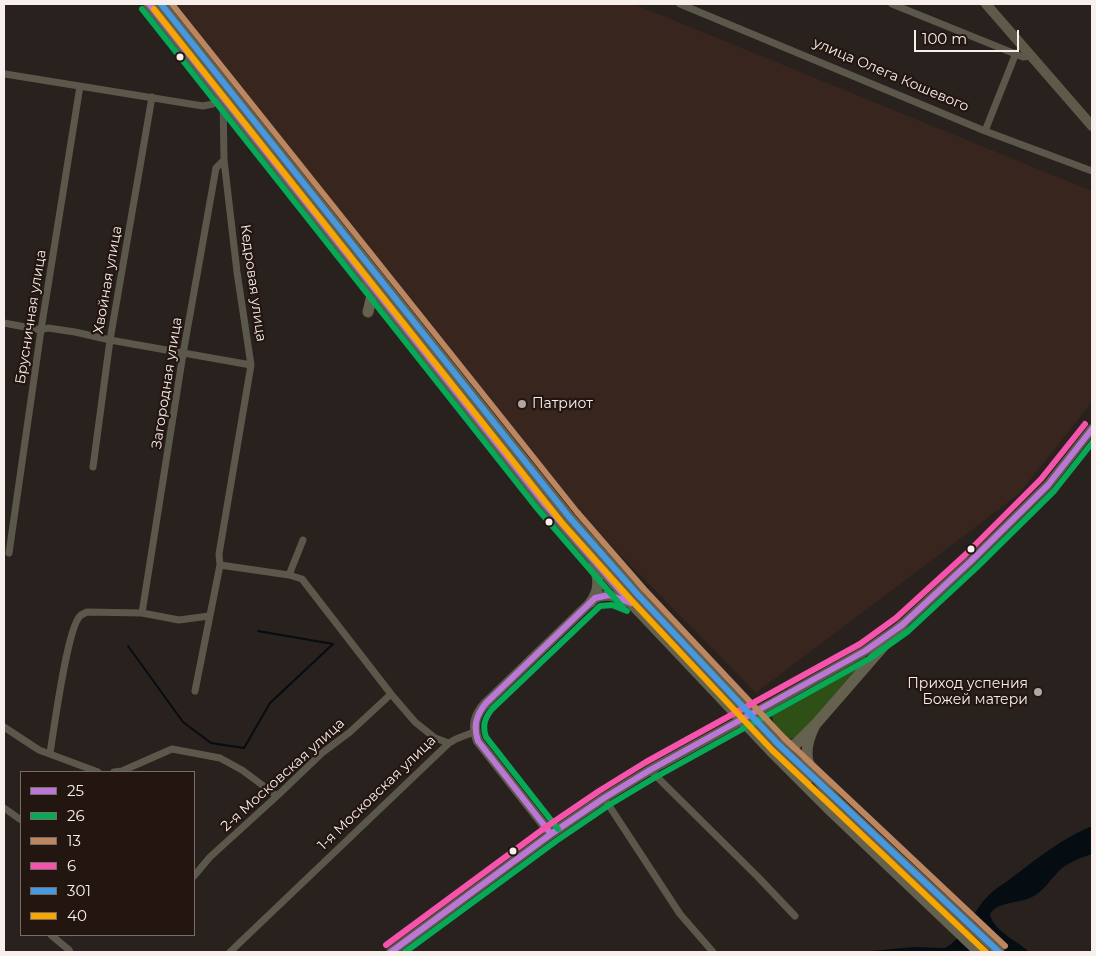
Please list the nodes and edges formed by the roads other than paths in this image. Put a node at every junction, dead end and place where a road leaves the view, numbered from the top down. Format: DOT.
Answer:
graph roads {
  1 [pos="149,4"];
  2 [pos="161,4"];
  3 [pos="680,4"];
  4 [pos="702,4"];
  5 [pos="892,4"];
  6 [pos="986,4"];
  7 [pos="699,12"];
  8 [pos="1016,53"];
  9 [pos="1032,56"];
  10 [pos="4,76"];
  11 [pos="80,86"];
  12 [pos="152,97"];
  13 [pos="223,97"];
  14 [pos="1092,126"];
  15 [pos="985,131"];
  16 [pos="224,160"];
  17 [pos="1092,171"];
  18 [pos="362,272"];
  19 [pos="368,312"];
  20 [pos="4,323"];
  21 [pos="41,330"];
  22 [pos="110,340"];
  23 [pos="183,354"];
  24 [pos="251,365"];
  25 [pos="1092,429"];
  26 [pos="93,467"];
  27 [pos="303,540"];
  28 [pos="9,553"];
  29 [pos="591,558"];
  30 [pos="220,565"];
  31 [pos="289,575"];
  32 [pos="634,599"];
  33 [pos="591,602"];
  34 [pos="142,613"];
  35 [pos="209,616"];
  36 [pos="902,625"];
  37 [pos="195,691"];
  38 [pos="391,694"];
  39 [pos="816,725"];
  40 [pos="4,727"];
  41 [pos="474,732"];
  42 [pos="449,744"];
  43 [pos="774,747"];
  44 [pos="50,753"];
  45 [pos="650,770"];
  46 [pos="95,771"];
  47 [pos="122,771"];
  48 [pos="278,796"];
  49 [pos="604,798"];
  50 [pos="838,802"];
  51 [pos="4,808"];
  52 [pos="20,819"];
  53 [pos="551,834"];
  54 [pos="195,875"];
  55 [pos="910,878"];
  56 [pos="795,916"];
  57 [pos="51,936"];
  58 [pos="70,952"];
  59 [pos="230,952"];
  60 [pos="391,952"];
  61 [pos="713,952"];
  62 [pos="979,952"];
  63 [pos="999,952"];
  1 -- 13 [label="main road"];
  2 -- 32 [label="main road"];
  3 -- 7 [label="street, улица Олега Кошевого"];
  4 -- 7 [label="street"];
  5 -- 8 [label="street"];
  6 -- 9 [label="main road"];
  7 -- 15 [label="street, улица Олега Кошевого"];
  8 -- 9 [label="street"];
  8 -- 15 [label="street"];
  9 -- 14 [label="main road"];
  10 -- 11 [label="street"];
  11 -- 12 [label="street"];
  11 -- 21 [label="street, Брусничная улица"];
  12 -- 13 [label="street"];
  12 -- 22 [label="street, Хвойная улица"];
  13 -- 16 [label="street, Кедровая улица"];
  13 -- 18 [label="main road"];
  15 -- 17 [label="street, улица Олега Кошевого"];
  16 -- 23 [label="street, Загородная улица"];
  16 -- 24 [label="street, Кедровая улица"];
  18 -- 19 [label="main road"];
  18 -- 29 [label="main road"];
  20 -- 21 [label="street"];
  21 -- 22 [label="street"];
  21 -- 28 [label="street, Брусничная улица"];
  22 -- 23 [label="street"];
  22 -- 26 [label="street, Хвойная улица"];
  23 -- 24 [label="street"];
  23 -- 34 [label="street, Загородная улица"];
  24 -- 30 [label="street, Кедровая улица"];
  25 -- 36 [label="main road"];
  27 -- 31 [label="street"];
  29 -- 32 [label="main road"];
  29 -- 33 [label="main road"];
  30 -- 31 [label="street"];
  30 -- 35 [label="street, Кедровая улица"];
  31 -- 38 [label="street"];
  32 -- 33 [label="main road"];
  32 -- 43 [label="main road, bridge"];
  33 -- 41 [label="main road"];
  34 -- 35 [label="street"];
  34 -- 44 [label="street"];
  35 -- 37 [label="street, Кедровая улица"];
  36 -- 39 [label="main road"];
  36 -- 45 [label="main road"];
  38 -- 42 [label="street"];
  38 -- 48 [label="street, 2-я Московская улица"];
  39 -- 43 [label="main road"];
  39 -- 50 [label="main road"];
  40 -- 44 [label="street"];
  41 -- 42 [label="street, 1-я Московская улица"];
  41 -- 53 [label="main road"];
  42 -- 59 [label="street, 1-я Московская улица"];
  43 -- 50 [label="main road"];
  43 -- 55 [label="main road"];
  44 -- 46 [label="street"];
  45 -- 49 [label="main road"];
  45 -- 56 [label="street"];
  47 -- 48 [label="street"];
  48 -- 54 [label="street, 2-я Московская улица"];
  49 -- 53 [label="main road"];
  49 -- 61 [label="street"];
  50 -- 55 [label="main road"];
  51 -- 52 [label="street"];
  53 -- 60 [label="main road"];
  55 -- 62 [label="main road"];
  55 -- 63 [label="main road"];
  57 -- 58 [label="street"];
}
